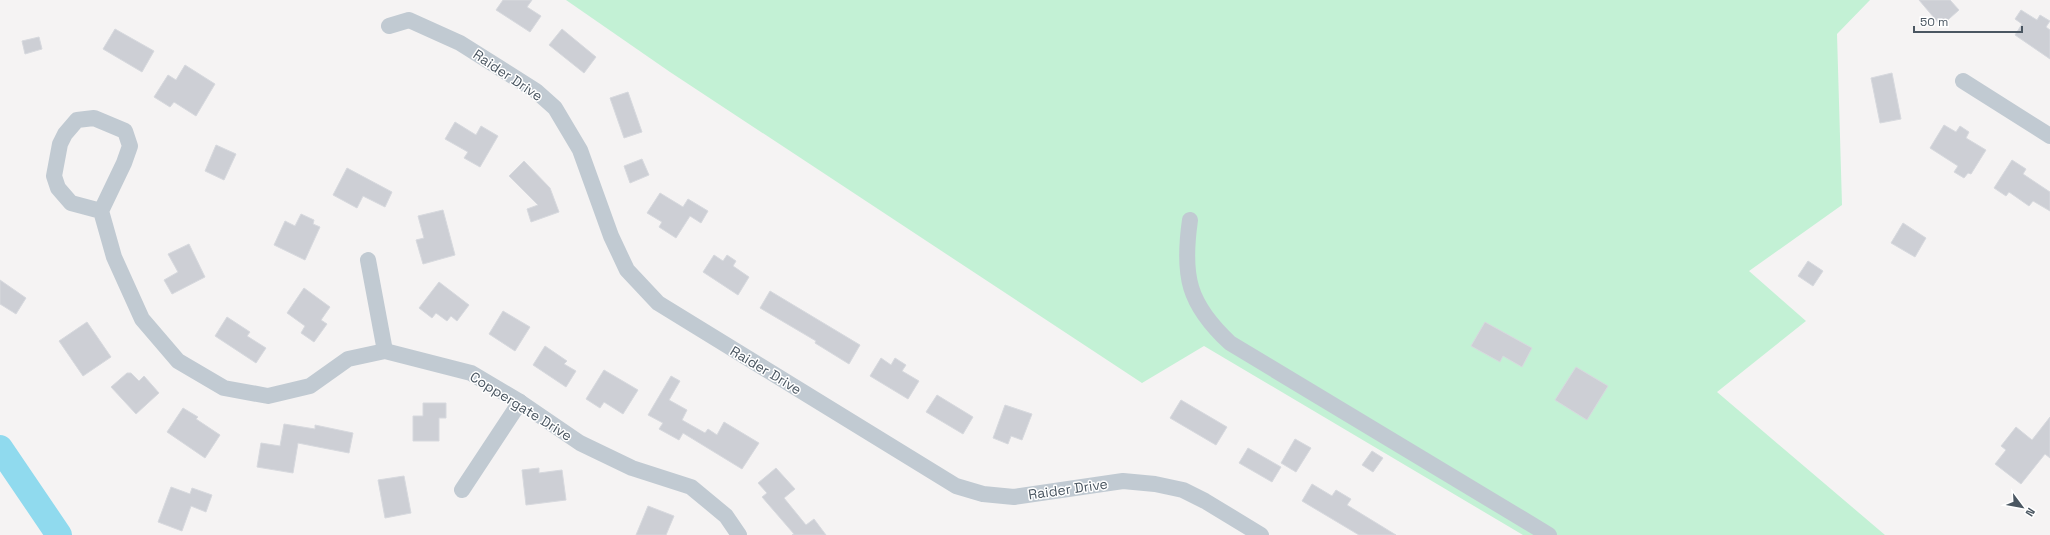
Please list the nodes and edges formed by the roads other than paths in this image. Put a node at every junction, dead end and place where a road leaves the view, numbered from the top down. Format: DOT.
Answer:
graph roads {
  1 [pos="389,26"];
  2 [pos="1963,81"];
  3 [pos="2050,136"];
  4 [pos="101,211"];
  5 [pos="1190,220"];
  6 [pos="368,260"];
  7 [pos="385,350"];
  8 [pos="520,402"];
  9 [pos="462,490"];
  10 [pos="739,535"];
  11 [pos="1261,535"];
  12 [pos="1549,535"];
  1 -- 11 [label="street, Raider Drive"];
  2 -- 3 [label="street"];
  4 -- 4 [label="street"];
  4 -- 7 [label="street, Coppergate Drive"];
  5 -- 12 [label="street"];
  6 -- 7 [label="street"];
  7 -- 8 [label="street, Coppergate Drive"];
  8 -- 9 [label="street"];
  8 -- 10 [label="street, Coppergate Drive"];
}
